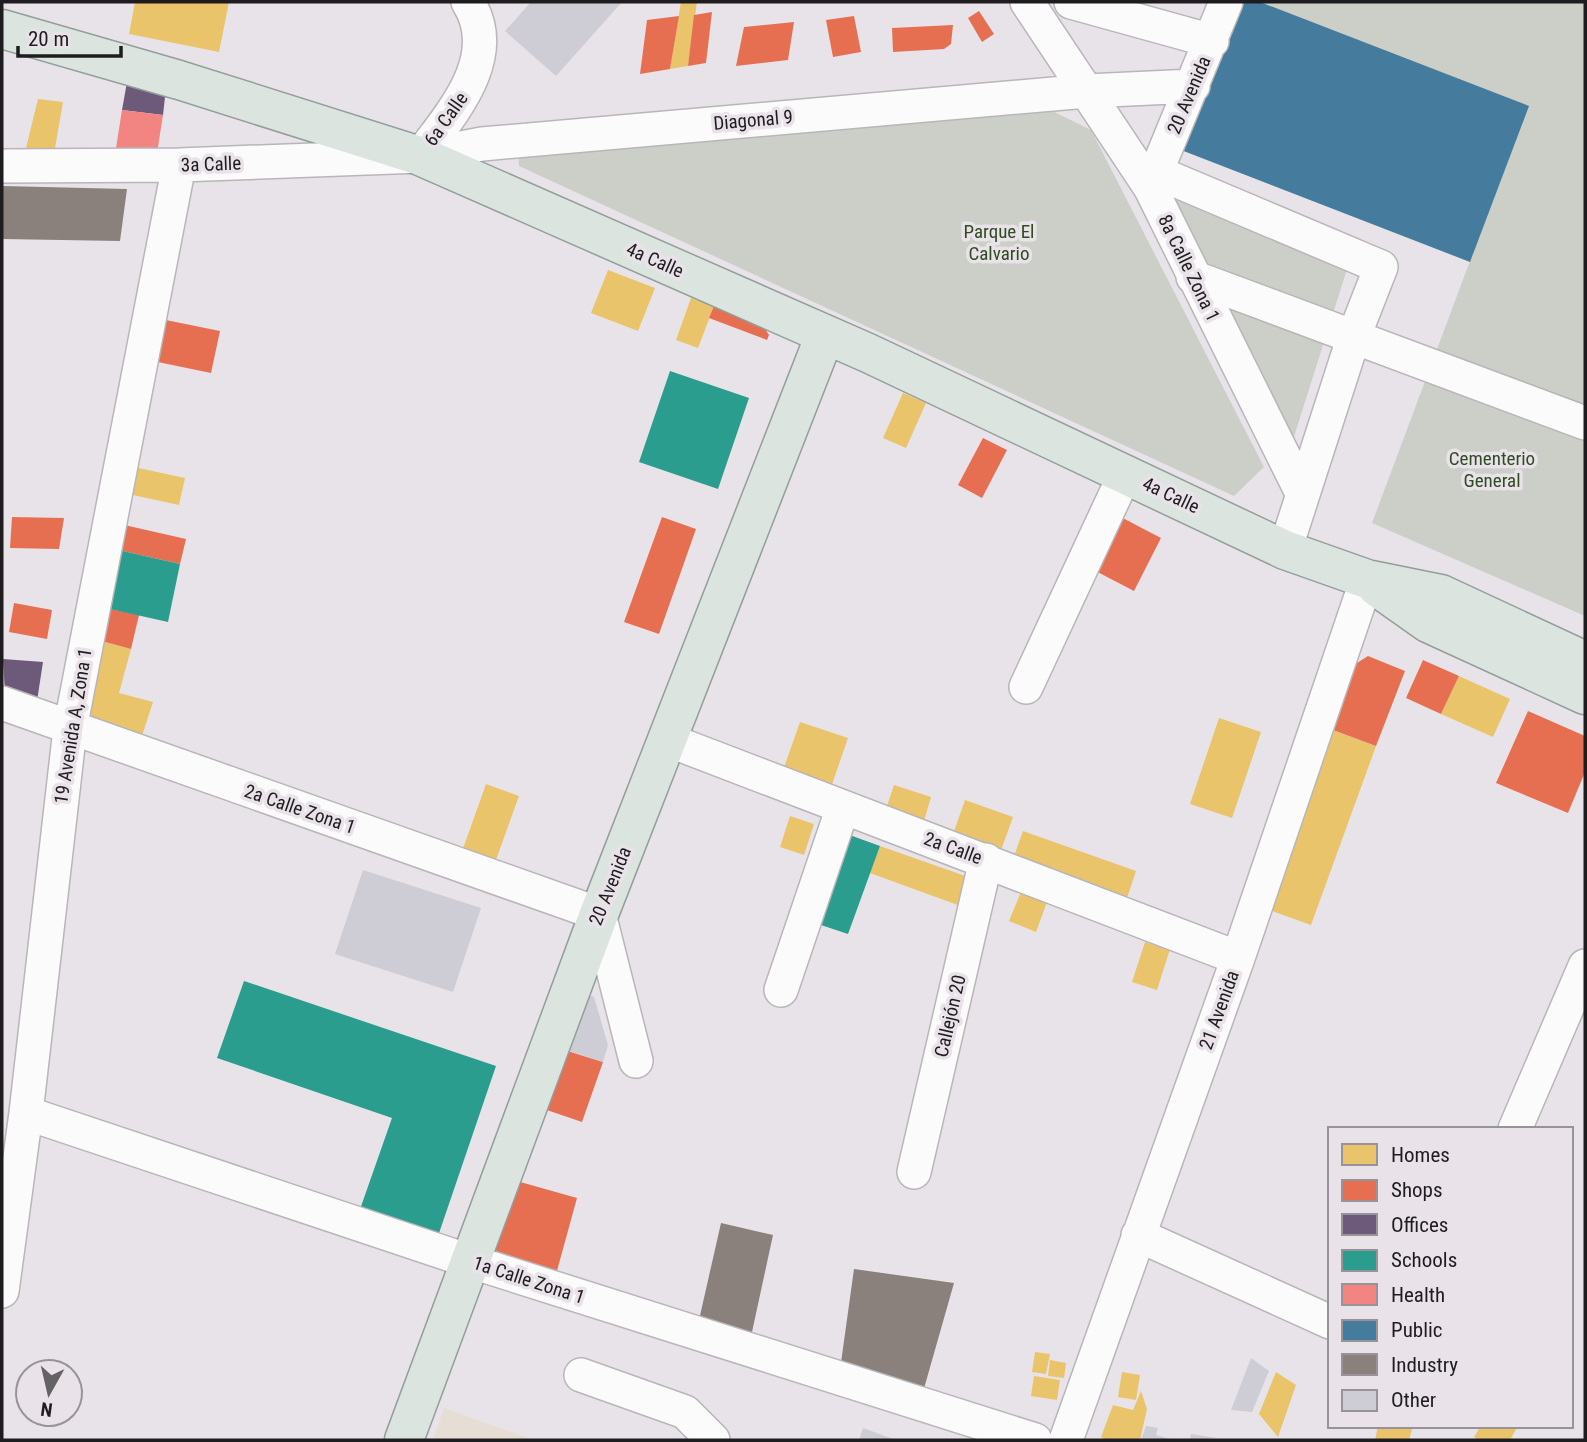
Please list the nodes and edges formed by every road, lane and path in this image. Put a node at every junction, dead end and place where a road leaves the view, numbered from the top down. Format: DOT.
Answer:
graph roads {
  1 [pos="468,2"];
  2 [pos="1027,2"];
  3 [pos="1071,2"];
  4 [pos="1226,2"];
  5 [pos="2,29"];
  6 [pos="1212,41"];
  7 [pos="1193,86"];
  8 [pos="1087,91"];
  9 [pos="420,156"];
  10 [pos="179,165"];
  11 [pos="2,166"];
  12 [pos="1153,179"];
  13 [pos="1193,277"];
  14 [pos="825,335"];
  15 [pos="1354,336"];
  16 [pos="1585,423"];
  17 [pos="1125,474"];
  18 [pos="1302,493"];
  19 [pos="1285,550"];
  20 [pos="1367,579"];
  21 [pos="1585,661"];
  22 [pos="1026,687"];
  23 [pos="1585,695"];
  24 [pos="2,703"];
  25 [pos="70,729"];
  26 [pos="668,740"];
  27 [pos="843,807"];
  28 [pos="986,860"];
  29 [pos="598,914"];
  30 [pos="1238,958"];
  31 [pos="1585,966"];
  32 [pos="781,990"];
  33 [pos="636,1061"];
  34 [pos="26,1113"];
  35 [pos="1516,1127"];
  36 [pos="914,1172"];
  37 [pos="1138,1235"];
  38 [pos="469,1261"];
  39 [pos="2,1292"];
  40 [pos="1328,1321"];
  41 [pos="581,1375"];
  42 [pos="404,1440"];
  43 [pos="713,1440"];
  44 [pos="1035,1440"];
  45 [pos="1066,1440"];
  1 -- 9 [label="street, 6a Calle"];
  2 -- 8 [label="street, 8a Calle Zona 1"];
  3 -- 6 [label="street"];
  4 -- 6 [label="street, 20 Avenida"];
  5 -- 9 [label="main road, 4a Calle"];
  6 -- 7 [label="street, 20 Avenida"];
  7 -- 8 [label="street, Diagonal 9"];
  7 -- 12 [label="street, 20 Avenida"];
  8 -- 9 [label="street, Diagonal 9"];
  8 -- 12 [label="street, 8a Calle Zona 1"];
  9 -- 10 [label="street, 3a Calle"];
  9 -- 14 [label="main road, 4a Calle"];
  10 -- 11 [label="street, 3a Calle"];
  10 -- 25 [label="street, 19 Avenida A, Zona 1"];
  12 -- 13 [label="street, 8a Calle Zona 1"];
  12 -- 15 [label="street"];
  13 -- 15 [label="street"];
  13 -- 18 [label="street, 8a Calle Zona 1"];
  14 -- 17 [label="main road, 4a Calle"];
  14 -- 26 [label="main road, 20 Avenida"];
  15 -- 16 [label="street"];
  15 -- 18 [label="street"];
  17 -- 19 [label="main road, 4a Calle"];
  17 -- 22 [label="street"];
  18 -- 19 [label="street"];
  19 -- 20 [label="main road, 4a Calle"];
  20 -- 21 [label="main road"];
  20 -- 23 [label="main road"];
  20 -- 30 [label="street, 21 Avenida"];
  24 -- 25 [label="street, 2a Calle Zona 1"];
  25 -- 29 [label="street, 2a Calle Zona 1"];
  25 -- 34 [label="street, 19 Avenida A, Zona 1"];
  26 -- 27 [label="street, 2a Calle"];
  26 -- 29 [label="main road, 20 Avenida"];
  27 -- 28 [label="street, 2a Calle"];
  27 -- 32 [label="street"];
  28 -- 30 [label="street, 2a Calle"];
  28 -- 36 [label="street, Callejón 20"];
  29 -- 33 [label="street"];
  29 -- 38 [label="main road, 20 Avenida"];
  30 -- 37 [label="street, 21 Avenida"];
  31 -- 35 [label="street"];
  34 -- 38 [label="street, 1a Calle Zona 1"];
  34 -- 39 [label="street, 19 Avenida A, Zona 1"];
  37 -- 40 [label="street"];
  37 -- 45 [label="street, 21 Avenida"];
  38 -- 42 [label="main road, 20 Avenida"];
  38 -- 44 [label="street, 1a Calle Zona 1"];
  41 -- 43 [label="street"];
}
